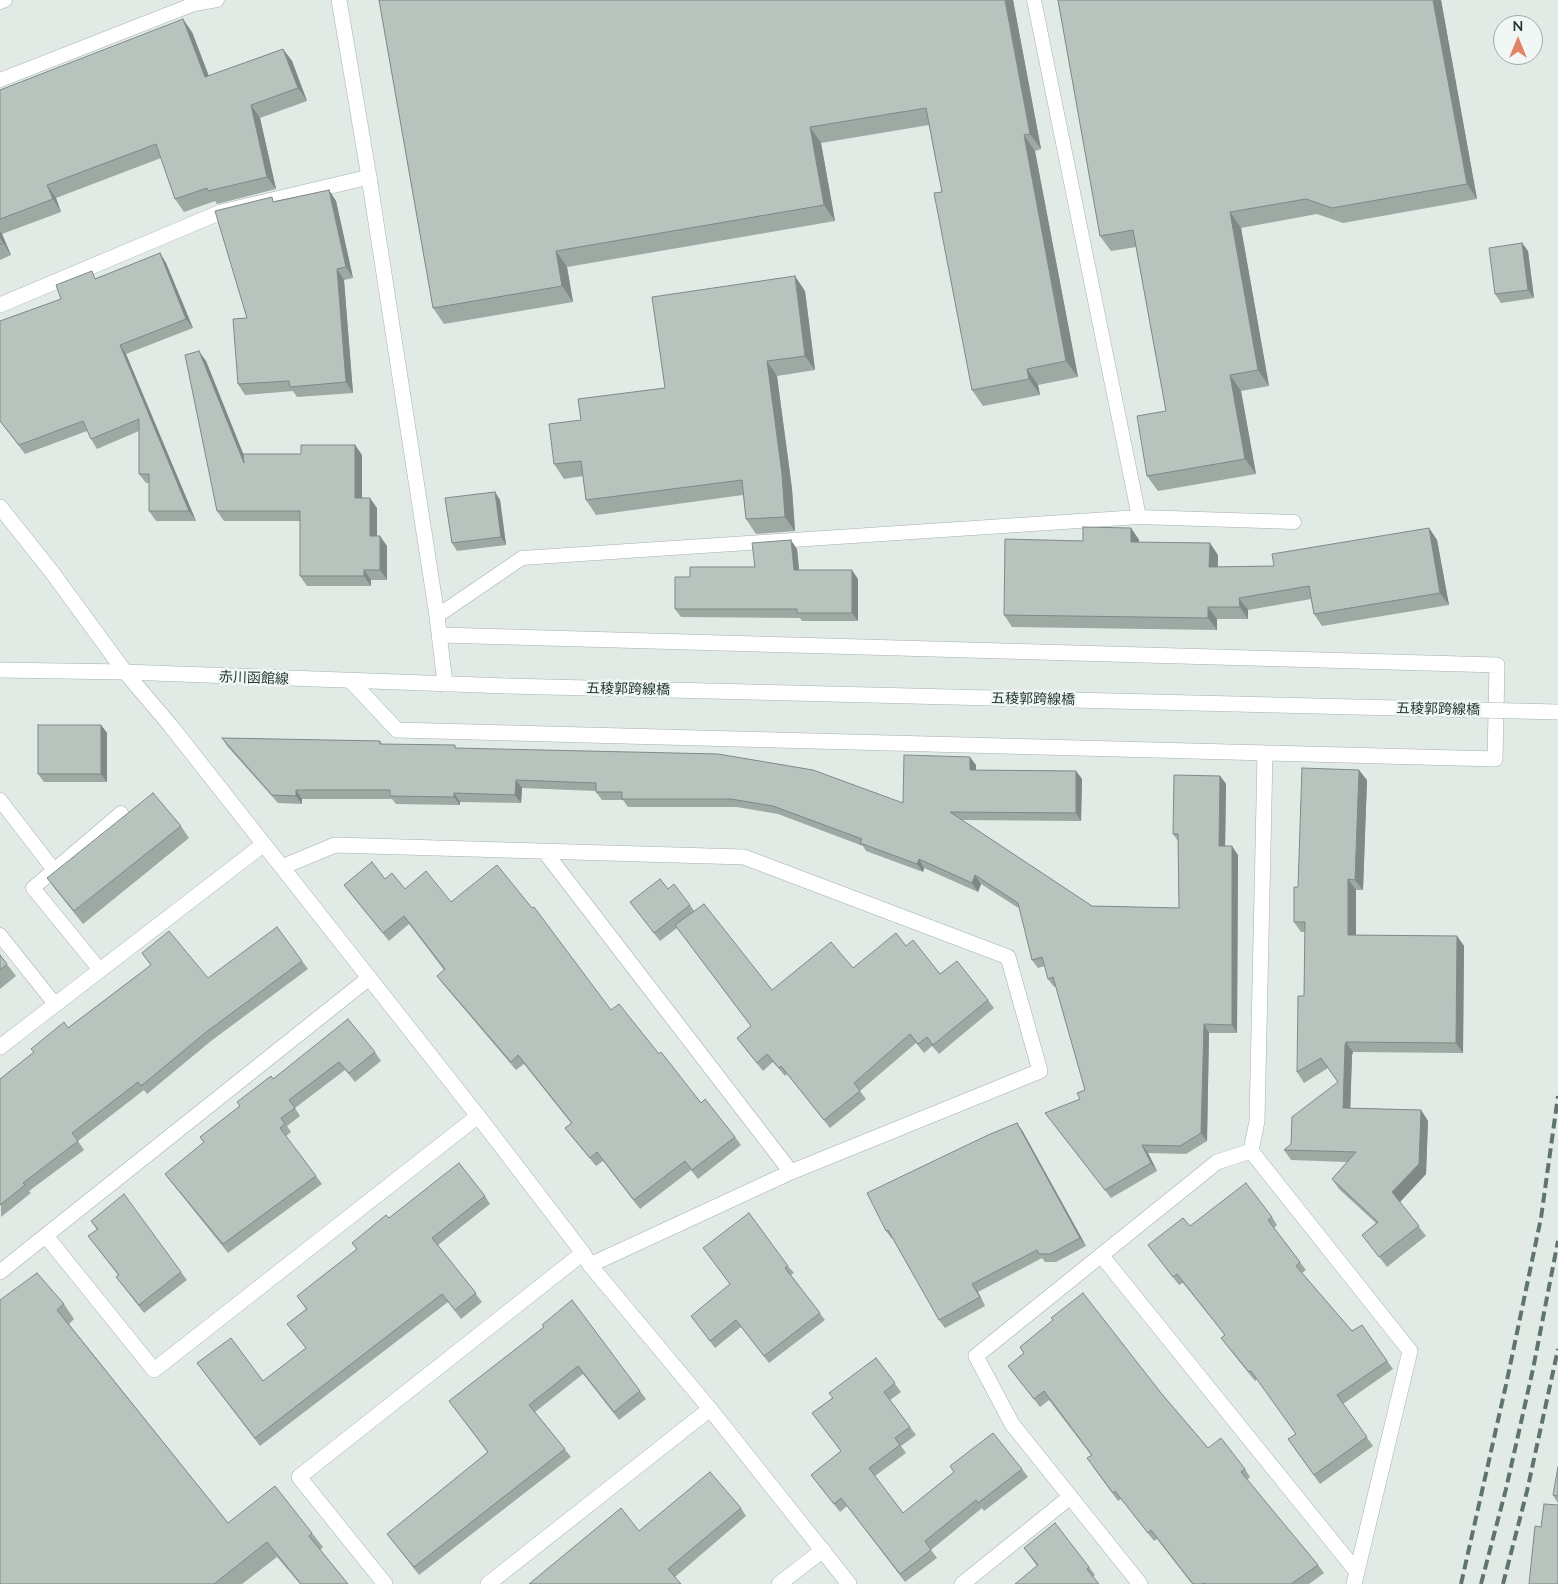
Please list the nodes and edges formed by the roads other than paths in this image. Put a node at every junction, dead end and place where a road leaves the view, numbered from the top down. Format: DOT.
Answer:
graph roads {
  1 [pos="5,0"];
  2 [pos="217,0"];
  3 [pos="339,0"];
  4 [pos="1034,0"];
  5 [pos="0,2"];
  6 [pos="0,80"];
  7 [pos="369,177"];
  8 [pos="0,305"];
  9 [pos="0,507"];
  10 [pos="1139,517"];
  11 [pos="1294,522"];
  12 [pos="437,616"];
  13 [pos="440,635"];
  14 [pos="0,670"];
  15 [pos="125,672"];
  16 [pos="351,681"];
  17 [pos="445,684"];
  18 [pos="507,686"];
  19 [pos="1558,712"];
  20 [pos="1265,755"];
  21 [pos="0,800"];
  22 [pos="121,813"];
  23 [pos="264,844"];
  24 [pos="545,852"];
  25 [pos="282,867"];
  26 [pos="54,870"];
  27 [pos="0,936"];
  28 [pos="100,970"];
  29 [pos="369,978"];
  30 [pos="55,1004"];
  31 [pos="0,1048"];
  32 [pos="478,1116"];
  33 [pos="1251,1151"];
  34 [pos="791,1172"];
  35 [pos="46,1236"];
  36 [pos="1101,1255"];
  37 [pos="586,1259"];
  38 [pos="0,1272"];
  39 [pos="710,1409"];
  40 [pos="1070,1498"];
  41 [pos="823,1550"];
  42 [pos="1356,1578"];
  43 [pos="386,1584"];
  44 [pos="488,1584"];
  45 [pos="779,1584"];
  46 [pos="849,1584"];
  47 [pos="962,1584"];
  48 [pos="1140,1584"];
  1 -- 5 [label="lane"];
  2 -- 6 [label="lane"];
  3 -- 7 [label="street"];
  4 -- 10 [label="lane"];
  7 -- 8 [label="street"];
  7 -- 12 [label="street"];
  9 -- 15 [label="street"];
  10 -- 11 [label="lane"];
  10 -- 12 [label="lane"];
  12 -- 13 [label="street"];
  13 -- 17 [label="street"];
  13 -- 20 [label="street"];
  14 -- 15 [label="street, 赤川函館線"];
  15 -- 16 [label="street, 赤川函館線"];
  15 -- 23 [label="street"];
  16 -- 17 [label="street, 赤川函館線"];
  16 -- 20 [label="street"];
  17 -- 18 [label="street, 赤川函館線"];
  18 -- 19 [label="street, 五稜郭跨線橋, bridge"];
  20 -- 33 [label="street"];
  21 -- 26 [label="lane"];
  22 -- 26 [label="lane"];
  23 -- 25 [label="street"];
  23 -- 28 [label="street"];
  24 -- 25 [label="street"];
  24 -- 34 [label="street"];
  24 -- 34 [label="street"];
  25 -- 29 [label="street"];
  26 -- 28 [label="lane"];
  27 -- 30 [label="lane"];
  28 -- 30 [label="street"];
  29 -- 32 [label="street"];
  29 -- 35 [label="street"];
  30 -- 31 [label="street"];
  32 -- 35 [label="street"];
  32 -- 37 [label="street"];
  33 -- 36 [label="street"];
  33 -- 42 [label="street"];
  34 -- 37 [label="street"];
  35 -- 38 [label="street"];
  36 -- 40 [label="street"];
  36 -- 42 [label="street"];
  37 -- 39 [label="street"];
  37 -- 43 [label="street"];
  39 -- 41 [label="street"];
  39 -- 44 [label="street"];
  40 -- 47 [label="street"];
  40 -- 48 [label="street"];
  41 -- 45 [label="street"];
  41 -- 46 [label="street"];
}
